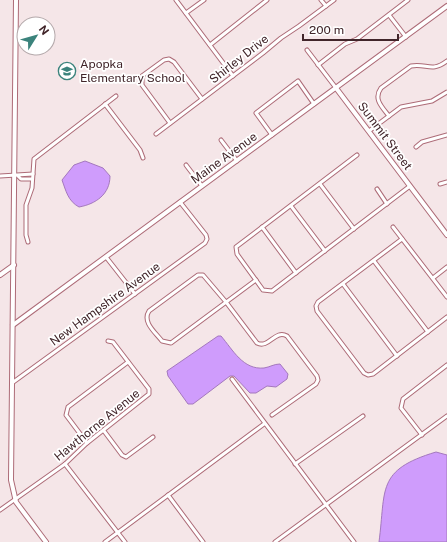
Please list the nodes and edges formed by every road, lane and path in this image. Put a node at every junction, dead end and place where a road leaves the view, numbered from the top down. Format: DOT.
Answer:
graph roads {
  1 [pos="16,0"];
  2 [pos="176,0"];
  3 [pos="204,0"];
  4 [pos="267,0"];
  5 [pos="321,0"];
  6 [pos="334,0"];
  7 [pos="408,0"];
  8 [pos="326,6"];
  9 [pos="447,6"];
  10 [pos="186,13"];
  11 [pos="389,15"];
  12 [pos="406,37"];
  13 [pos="210,45"];
  14 [pos="307,50"];
  15 [pos="447,61"];
  16 [pos="318,64"];
  17 [pos="233,76"];
  18 [pos="336,88"];
  19 [pos="447,92"];
  20 [pos="116,96"];
  21 [pos="202,99"];
  22 [pos="105,104"];
  23 [pos="314,104"];
  24 [pos="389,116"];
  25 [pos="170,123"];
  26 [pos="369,131"];
  27 [pos="156,134"];
  28 [pos="272,135"];
  29 [pos="447,135"];
  30 [pos="221,140"];
  31 [pos="416,147"];
  32 [pos="357,155"];
  33 [pos="143,158"];
  34 [pos="237,161"];
  35 [pos="186,166"];
  36 [pos="25,174"];
  37 [pos="33,174"];
  38 [pos="0,176"];
  39 [pos="17,176"];
  40 [pos="25,179"];
  41 [pos="32,179"];
  42 [pos="447,182"];
  43 [pos="320,184"];
  44 [pos="440,184"];
  45 [pos="202,186"];
  46 [pos="410,186"];
  47 [pos="377,189"];
  48 [pos="180,202"];
  49 [pos="387,204"];
  50 [pos="291,206"];
  51 [pos="262,227"];
  52 [pos="394,227"];
  53 [pos="354,229"];
  54 [pos="447,234"];
  55 [pos="402,239"];
  56 [pos="28,242"];
  57 [pos="325,251"];
  58 [pos="106,257"];
  59 [pos="374,261"];
  60 [pos="14,265"];
  61 [pos="447,267"];
  62 [pos="296,273"];
  63 [pos="0,275"];
  64 [pos="433,278"];
  65 [pos="256,280"];
  66 [pos="343,284"];
  67 [pos="135,294"];
  68 [pos="447,297"];
  69 [pos="226,302"];
  70 [pos="447,317"];
  71 [pos="13,325"];
  72 [pos="428,332"];
  73 [pos="108,341"];
  74 [pos="397,356"];
  75 [pos="128,362"];
  76 [pos="447,365"];
  77 [pos="232,379"];
  78 [pos="12,383"];
  79 [pos="272,415"];
  80 [pos="363,416"];
  81 [pos="447,416"];
  82 [pos="264,424"];
  83 [pos="104,431"];
  84 [pos="422,435"];
  85 [pos="153,438"];
  86 [pos="87,443"];
  87 [pos="65,464"];
  88 [pos="295,464"];
  89 [pos="168,495"];
  90 [pos="15,500"];
  91 [pos="326,505"];
  92 [pos="0,510"];
  93 [pos="118,533"];
  94 [pos="46,542"];
  95 [pos="105,542"];
  96 [pos="125,542"];
  97 [pos="203,542"];
  98 [pos="275,542"];
  99 [pos="354,542"];
  1 -- 39 [label="street"];
  2 -- 10 [label="street"];
  3 -- 10 [label="street"];
  4 -- 13 [label="street"];
  5 -- 8 [label="street"];
  6 -- 8 [label="street, Shirley Drive"];
  7 -- 11 [label="street"];
  8 -- 17 [label="street, Shirley Drive"];
  9 -- 12 [label="street, Maine Avenue"];
  10 -- 13 [label="street"];
  11 -- 12 [label="street"];
  11 -- 16 [label="street"];
  12 -- 18 [label="street, Maine Avenue"];
  13 -- 17 [label="street"];
  14 -- 16 [label="street, Summit Street"];
  15 -- 24 [label="street"];
  16 -- 18 [label="street, Summit Street"];
  17 -- 21 [label="street, Shirley Drive"];
  18 -- 23 [label="street, Maine Avenue"];
  18 -- 26 [label="street, Summit Street"];
  19 -- 24 [label="street"];
  20 -- 22 [label="street"];
  21 -- 25 [label="street, Shirley Drive"];
  21 -- 25 [label="street"];
  22 -- 33 [label="street"];
  22 -- 37 [label="street"];
  23 -- 28 [label="street, Maine Avenue"];
  23 -- 28 [label="street"];
  24 -- 26 [label="street"];
  25 -- 27 [label="street, Shirley Drive"];
  26 -- 46 [label="street, Summit Street"];
  28 -- 34 [label="street, Maine Avenue"];
  29 -- 31 [label="street"];
  30 -- 34 [label="street"];
  32 -- 43 [label="street"];
  34 -- 45 [label="street, Maine Avenue"];
  35 -- 45 [label="street"];
  36 -- 37 [label="street"];
  36 -- 39 [label="street"];
  36 -- 40 [label="street"];
  37 -- 41 [label="street"];
  38 -- 39 [label="street"];
  39 -- 40 [label="street"];
  39 -- 60 [label="street"];
  40 -- 41 [label="street"];
  41 -- 56 [label="street"];
  42 -- 44 [label="street"];
  43 -- 50 [label="street"];
  43 -- 53 [label="street"];
  45 -- 48 [label="street, Maine Avenue"];
  46 -- 49 [label="street"];
  46 -- 54 [label="street, Summit Street"];
  47 -- 49 [label="street"];
  48 -- 58 [label="street, Maine Avenue"];
  48 -- 67 [label="street, New Hampshire Avenue"];
  49 -- 53 [label="street"];
  50 -- 51 [label="street"];
  50 -- 57 [label="street"];
  51 -- 62 [label="street"];
  51 -- 65 [label="street"];
  52 -- 55 [label="street"];
  53 -- 57 [label="street"];
  55 -- 59 [label="street"];
  55 -- 64 [label="street"];
  57 -- 62 [label="street"];
  58 -- 67 [label="street"];
  58 -- 71 [label="street, Maine Avenue"];
  59 -- 66 [label="street"];
  59 -- 72 [label="street"];
  60 -- 63 [label="street"];
  60 -- 71 [label="street"];
  61 -- 64 [label="street"];
  62 -- 65 [label="street"];
  64 -- 68 [label="street"];
  65 -- 69 [label="street"];
  66 -- 74 [label="street"];
  66 -- 74 [label="street"];
  67 -- 78 [label="street, New Hampshire Avenue"];
  69 -- 69 [label="street"];
  69 -- 79 [label="street"];
  70 -- 72 [label="street"];
  71 -- 78 [label="street"];
  72 -- 74 [label="street"];
  73 -- 75 [label="street, Hawthorne Avenue"];
  75 -- 83 [label="street, Hawthorne Avenue"];
  75 -- 86 [label="street"];
  76 -- 84 [label="street"];
  77 -- 82 [label="street"];
  78 -- 90 [label="street"];
  80 -- 88 [label="street"];
  81 -- 84 [label="street"];
  82 -- 88 [label="street"];
  82 -- 89 [label="street"];
  83 -- 85 [label="street"];
  83 -- 86 [label="street, Hawthorne Avenue"];
  84 -- 91 [label="street"];
  86 -- 87 [label="street, Hawthorne Avenue"];
  87 -- 90 [label="street, Hawthorne Avenue"];
  87 -- 93 [label="street"];
  88 -- 91 [label="street"];
  89 -- 93 [label="street"];
  89 -- 97 [label="street"];
  90 -- 92 [label="street, Hawthorne Avenue"];
  90 -- 94 [label="street"];
  91 -- 98 [label="street"];
  91 -- 99 [label="street"];
  93 -- 95 [label="street"];
  93 -- 96 [label="street"];
}
